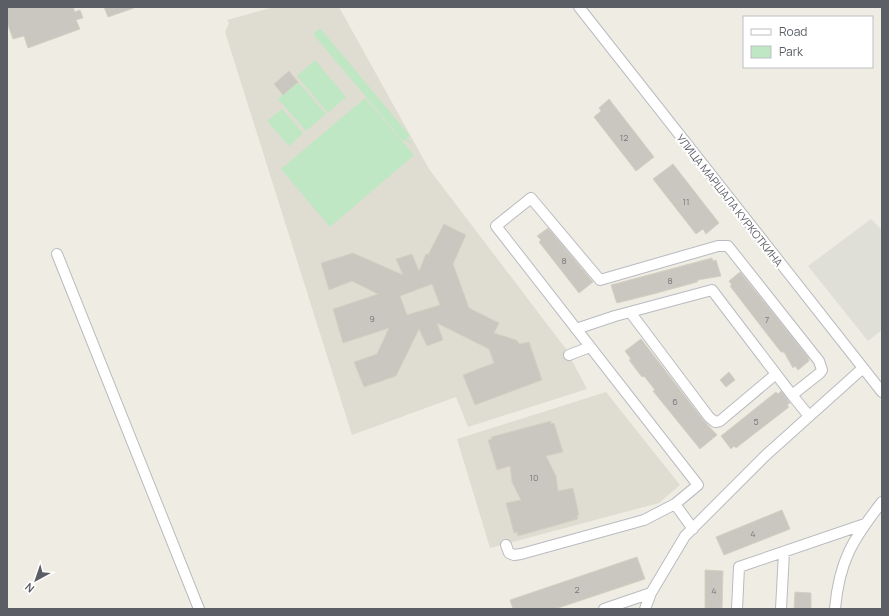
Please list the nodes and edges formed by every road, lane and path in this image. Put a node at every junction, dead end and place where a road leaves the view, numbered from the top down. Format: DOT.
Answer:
graph roads {
  1 [pos="579,7"];
  2 [pos="57,254"];
  3 [pos="630,312"];
  4 [pos="576,329"];
  5 [pos="590,347"];
  6 [pos="569,355"];
  7 [pos="863,368"];
  8 [pos="776,374"];
  9 [pos="882,392"];
  10 [pos="792,395"];
  11 [pos="809,416"];
  12 [pos="882,502"];
  13 [pos="675,504"];
  14 [pos="865,524"];
  15 [pos="693,529"];
  16 [pos="506,545"];
  17 [pos="784,552"];
  18 [pos="651,593"];
  19 [pos="199,609"];
  20 [pos="604,609"];
  21 [pos="645,609"];
  22 [pos="737,609"];
  23 [pos="781,609"];
  24 [pos="836,609"];
  1 -- 7 [label="street, УЛИЦА МАРШАЛА КУРКОТКИНА"];
  2 -- 19 [label="street"];
  3 -- 4 [label="street"];
  3 -- 8 [label="street"];
  3 -- 8 [label="street"];
  4 -- 5 [label="street"];
  4 -- 10 [label="street"];
  5 -- 6 [label="street"];
  5 -- 13 [label="street"];
  7 -- 9 [label="street, УЛИЦА МАРШАЛА КУРКОТКИНА"];
  7 -- 11 [label="street"];
  8 -- 10 [label="street"];
  10 -- 11 [label="street"];
  11 -- 15 [label="street"];
  12 -- 14 [label="street"];
  13 -- 15 [label="street"];
  13 -- 16 [label="street"];
  14 -- 17 [label="street"];
  14 -- 24 [label="street"];
  15 -- 18 [label="street"];
  17 -- 22 [label="street"];
  17 -- 23 [label="street"];
  18 -- 20 [label="street"];
  18 -- 21 [label="street"];
}
